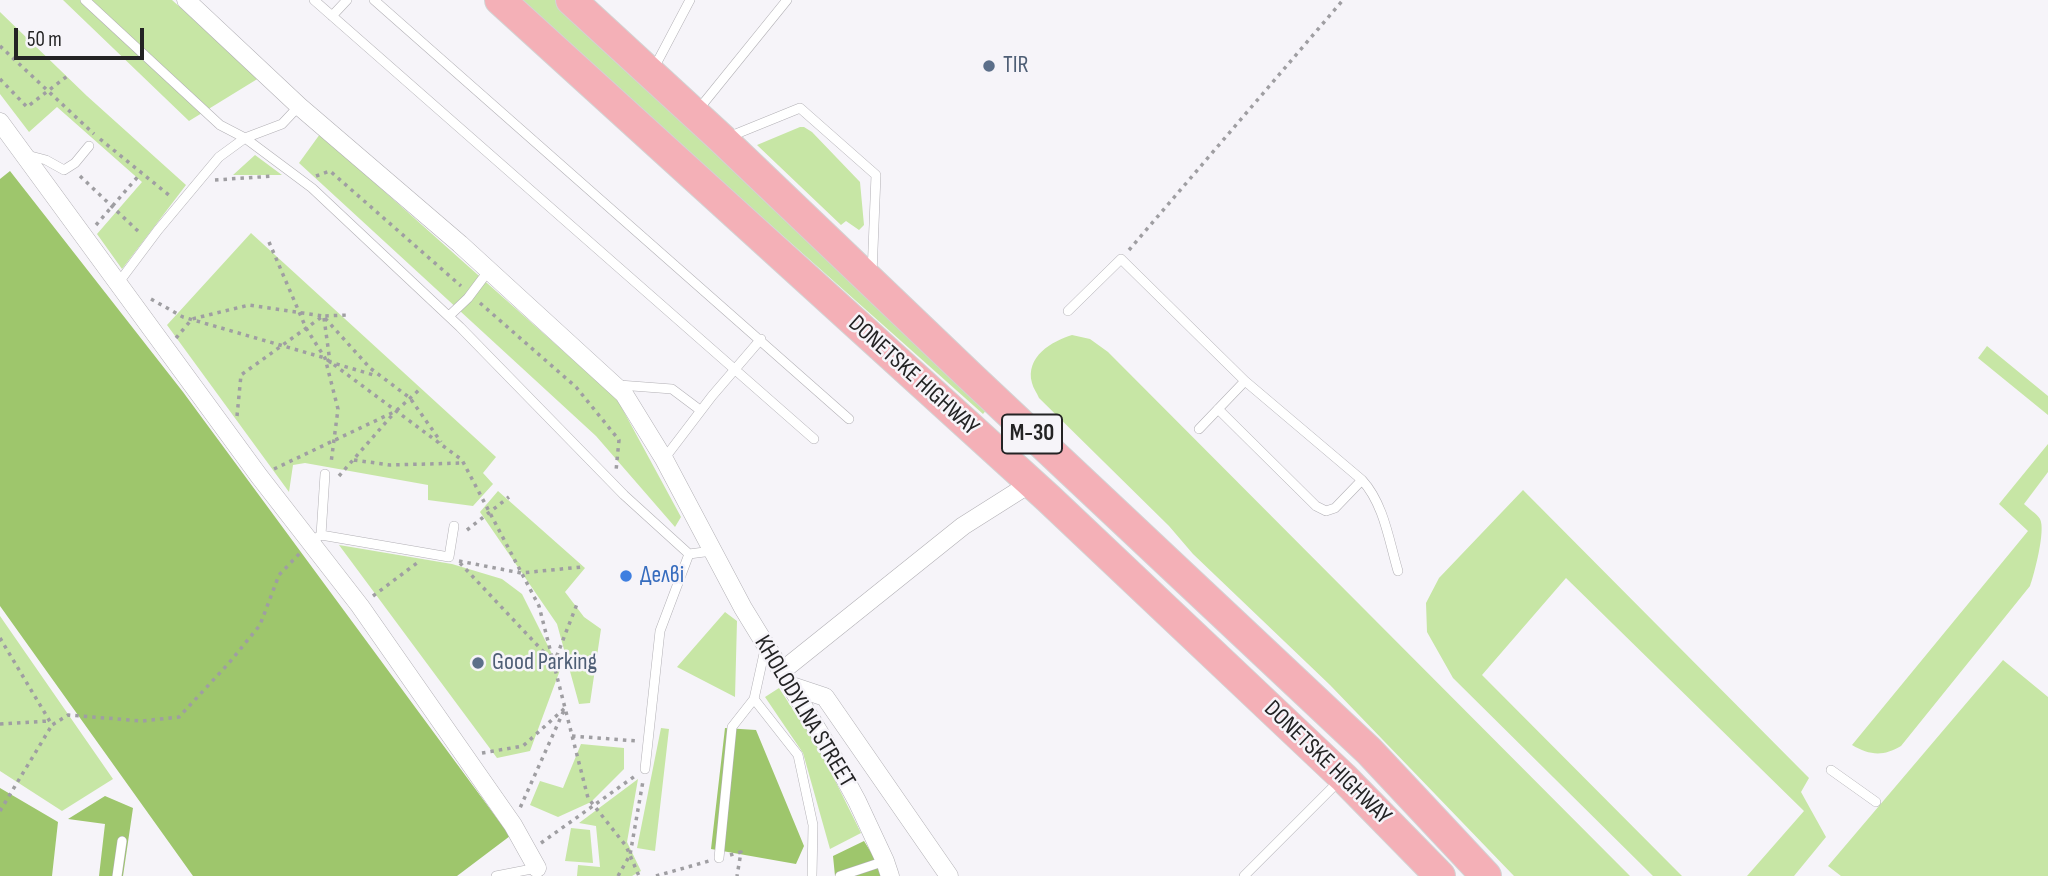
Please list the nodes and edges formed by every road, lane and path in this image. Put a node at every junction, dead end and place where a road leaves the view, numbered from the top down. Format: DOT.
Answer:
graph roads {
  1 [pos="85,0"];
  2 [pos="186,0"];
  3 [pos="314,0"];
  4 [pos="347,0"];
  5 [pos="374,0"];
  6 [pos="500,0"];
  7 [pos="571,0"];
  8 [pos="690,0"];
  9 [pos="788,0"];
  10 [pos="1343,0"];
  11 [pos="332,16"];
  12 [pos="0,46"];
  13 [pos="70,74"];
  14 [pos="651,74"];
  15 [pos="0,79"];
  16 [pos="48,91"];
  17 [pos="299,106"];
  18 [pos="695,114"];
  19 [pos="0,122"];
  20 [pos="245,138"];
  21 [pos="722,139"];
  22 [pos="89,146"];
  23 [pos="24,154"];
  24 [pos="69,167"];
  25 [pos="141,173"];
  26 [pos="297,177"];
  27 [pos="199,181"];
  28 [pos="180,204"];
  29 [pos="113,206"];
  30 [pos="85,237"];
  31 [pos="149,242"];
  32 [pos="269,242"];
  33 [pos="1121,259"];
  34 [pos="489,270"];
  35 [pos="119,282"];
  36 [pos="872,282"];
  37 [pos="463,288"];
  38 [pos="473,297"];
  39 [pos="151,299"];
  40 [pos="1068,311"];
  41 [pos="299,312"];
  42 [pos="349,315"];
  43 [pos="323,316"];
  44 [pos="450,316"];
  45 [pos="192,319"];
  46 [pos="306,328"];
  47 [pos="761,339"];
  48 [pos="281,345"];
  49 [pos="166,348"];
  50 [pos="328,360"];
  51 [pos="736,368"];
  52 [pos="382,377"];
  53 [pos="1245,381"];
  54 [pos="614,385"];
  55 [pos="419,390"];
  56 [pos="410,398"];
  57 [pos="1218,409"];
  58 [pos="396,411"];
  59 [pos="701,411"];
  60 [pos="849,419"];
  61 [pos="1199,429"];
  62 [pos="814,439"];
  63 [pos="334,441"];
  64 [pos="235,442"];
  65 [pos="444,447"];
  66 [pos="664,459"];
  67 [pos="353,460"];
  68 [pos="463,463"];
  69 [pos="327,471"];
  70 [pos="259,476"];
  71 [pos="1362,480"];
  72 [pos="1031,483"];
  73 [pos="615,485"];
  74 [pos="335,487"];
  75 [pos="509,497"];
  76 [pos="489,512"];
  77 [pos="454,526"];
  78 [pos="316,539"];
  79 [pos="452,542"];
  80 [pos="712,551"];
  81 [pos="690,554"];
  82 [pos="458,561"];
  83 [pos="418,563"];
  84 [pos="1398,571"];
  85 [pos="577,604"];
  86 [pos="359,606"];
  87 [pos="0,638"];
  88 [pos="766,646"];
  89 [pos="554,663"];
  90 [pos="787,679"];
  91 [pos="754,699"];
  92 [pos="565,708"];
  93 [pos="50,723"];
  94 [pos="0,724"];
  95 [pos="572,736"];
  96 [pos="648,742"];
  97 [pos="464,756"];
  98 [pos="645,769"];
  99 [pos="1831,770"];
  100 [pos="1343,777"];
  101 [pos="1876,802"];
  102 [pos="594,806"];
  103 [pos="0,811"];
  104 [pos="513,825"];
  105 [pos="122,841"];
  106 [pos="528,852"];
  107 [pos="630,855"];
  108 [pos="719,858"];
  109 [pos="887,868"];
  110 [pos="537,872"];
  111 [pos="117,876"];
  112 [pos="496,876"];
  113 [pos="618,876"];
  114 [pos="639,876"];
  115 [pos="656,876"];
  116 [pos="737,876"];
  117 [pos="812,876"];
  118 [pos="840,876"];
  119 [pos="949,876"];
  120 [pos="1244,876"];
  121 [pos="1440,876"];
  122 [pos="1486,876"];
  1 -- 20 [label="lane"];
  2 -- 17 [label="street, KHOLODYLNA STREET"];
  3 -- 11 [label="lane"];
  4 -- 11 [label="lane"];
  5 -- 47 [label="lane"];
  6 -- 72 [label="highway, DONETSKE HIGHWAY / М-30"];
  7 -- 14 [label="highway, DONETSKE HIGHWAY / М-30"];
  8 -- 14 [label="lane"];
  9 -- 18 [label="lane"];
  10 -- 33 [label="path"];
  11 -- 51 [label="lane"];
  12 -- 16 [label="path"];
  13 -- 16 [label="path"];
  14 -- 18 [label="highway, DONETSKE HIGHWAY / М-30"];
  15 -- 16 [label="path"];
  16 -- 25 [label="path"];
  17 -- 20 [label="lane"];
  17 -- 34 [label="street, KHOLODYLNA STREET"];
  18 -- 21 [label="highway, DONETSKE HIGHWAY / М-30"];
  19 -- 23 [label="street"];
  20 -- 26 [label="lane"];
  20 -- 27 [label="lane"];
  21 -- 36 [label="highway, DONETSKE HIGHWAY / М-30"];
  21 -- 36 [label="lane"];
  22 -- 24 [label="lane"];
  23 -- 24 [label="lane"];
  23 -- 30 [label="street"];
  24 -- 29 [label="path"];
  25 -- 28 [label="path"];
  25 -- 29 [label="path"];
  26 -- 27 [label="path"];
  26 -- 37 [label="path"];
  26 -- 44 [label="lane"];
  27 -- 28 [label="lane"];
  28 -- 31 [label="lane"];
  29 -- 30 [label="path"];
  29 -- 31 [label="path"];
  30 -- 35 [label="street"];
  31 -- 35 [label="lane"];
  32 -- 41 [label="path"];
  33 -- 40 [label="lane"];
  33 -- 53 [label="lane"];
  34 -- 44 [label="lane"];
  34 -- 54 [label="street, KHOLODYLNA STREET"];
  35 -- 49 [label="street"];
  36 -- 122 [label="highway, DONETSKE HIGHWAY / М-30"];
  38 -- 73 [label="path"];
  39 -- 45 [label="path"];
  41 -- 43 [label="path"];
  41 -- 45 [label="path"];
  41 -- 46 [label="path"];
  42 -- 43 [label="path"];
  43 -- 46 [label="path"];
  43 -- 50 [label="path"];
  43 -- 52 [label="path"];
  44 -- 73 [label="lane"];
  45 -- 48 [label="path"];
  45 -- 49 [label="path"];
  46 -- 48 [label="path"];
  46 -- 50 [label="path"];
  47 -- 51 [label="lane"];
  47 -- 60 [label="lane"];
  48 -- 50 [label="path"];
  48 -- 64 [label="path"];
  49 -- 64 [label="street"];
  50 -- 52 [label="path"];
  50 -- 58 [label="path"];
  50 -- 63 [label="path"];
  51 -- 59 [label="lane"];
  51 -- 62 [label="lane"];
  52 -- 56 [label="path"];
  53 -- 57 [label="lane"];
  53 -- 71 [label="lane"];
  54 -- 59 [label="lane"];
  54 -- 66 [label="street, KHOLODYLNA STREET"];
  55 -- 56 [label="path"];
  56 -- 58 [label="path"];
  56 -- 65 [label="path"];
  57 -- 61 [label="lane"];
  57 -- 71 [label="lane"];
  58 -- 63 [label="path"];
  58 -- 65 [label="path"];
  58 -- 67 [label="path"];
  59 -- 66 [label="lane"];
  63 -- 69 [label="path"];
  63 -- 70 [label="path"];
  64 -- 70 [label="street"];
  65 -- 68 [label="path"];
  66 -- 80 [label="street, KHOLODYLNA STREET"];
  67 -- 68 [label="path"];
  67 -- 74 [label="path"];
  68 -- 76 [label="path"];
  69 -- 78 [label="lane"];
  70 -- 78 [label="street"];
  71 -- 84 [label="lane"];
  72 -- 90 [label="street"];
  72 -- 100 [label="highway, DONETSKE HIGHWAY / М-30"];
  73 -- 81 [label="lane"];
  75 -- 76 [label="path"];
  76 -- 79 [label="path"];
  76 -- 89 [label="path"];
  77 -- 79 [label="lane"];
  78 -- 79 [label="lane"];
  78 -- 86 [label="street"];
  78 -- 93 [label="path"];
  80 -- 81 [label="lane"];
  80 -- 88 [label="street, KHOLODYLNA STREET"];
  81 -- 96 [label="lane"];
  82 -- 89 [label="path"];
  83 -- 86 [label="path"];
  85 -- 89 [label="path"];
  86 -- 97 [label="street"];
  87 -- 93 [label="path"];
  88 -- 90 [label="street, KHOLODYLNA STREET"];
  88 -- 91 [label="lane"];
  89 -- 92 [label="path"];
  90 -- 109 [label="street, KHOLODYLNA STREET"];
  90 -- 119 [label="street"];
  91 -- 108 [label="lane"];
  91 -- 117 [label="lane"];
  92 -- 95 [label="path"];
  92 -- 97 [label="path"];
  92 -- 104 [label="path"];
  93 -- 94 [label="path"];
  93 -- 103 [label="path"];
  95 -- 96 [label="path"];
  95 -- 102 [label="path"];
  96 -- 98 [label="lane"];
  97 -- 104 [label="street"];
  98 -- 102 [label="path"];
  98 -- 107 [label="path"];
  99 -- 101 [label="lane"];
  100 -- 120 [label="lane"];
  100 -- 121 [label="highway, DONETSKE HIGHWAY / М-30"];
  102 -- 106 [label="path"];
  102 -- 107 [label="path"];
  104 -- 106 [label="street"];
  105 -- 111 [label="lane"];
  106 -- 110 [label="street"];
  107 -- 113 [label="path"];
  107 -- 114 [label="path"];
  108 -- 115 [label="path"];
  108 -- 116 [label="path"];
  109 -- 118 [label="lane"];
  110 -- 112 [label="lane"];
}
